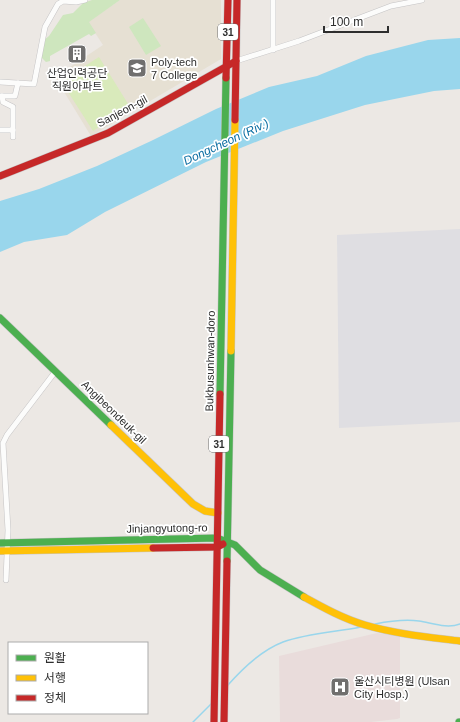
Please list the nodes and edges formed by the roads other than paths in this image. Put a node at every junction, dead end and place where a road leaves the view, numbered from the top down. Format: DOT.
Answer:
graph roads {
  1 [pos="85,0"];
  2 [pos="228,0"];
  3 [pos="237,0"];
  4 [pos="273,0"];
  5 [pos="391,0"];
  6 [pos="422,0"];
  7 [pos="391,6"];
  8 [pos="273,50"];
  9 [pos="236,61"];
  10 [pos="227,65"];
  11 [pos="0,82"];
  12 [pos="18,83"];
  13 [pos="1,96"];
  14 [pos="2,105"];
  15 [pos="0,130"];
  16 [pos="13,130"];
  17 [pos="13,137"];
  18 [pos="0,176"];
  19 [pos="0,318"];
  20 [pos="56,372"];
  21 [pos="218,513"];
  22 [pos="217,538"];
  23 [pos="4,542"];
  24 [pos="227,543"];
  25 [pos="217,547"];
  26 [pos="3,551"];
  27 [pos="6,580"];
  28 [pos="460,642"];
  29 [pos="224,705"];
  30 [pos="214,719"];
  31 [pos="224,722"];
  32 [pos="229,722"];
  1 -- 12 [label="street"];
  2 -- 10 [label="main road, Bukbusunhwan-doro / 31"];
  3 -- 9 [label="main road, Bukbusunhwan-doro / 31"];
  4 -- 8 [label="street"];
  5 -- 7 [label="street"];
  6 -- 7 [label="street"];
  7 -- 8 [label="street"];
  8 -- 9 [label="street"];
  9 -- 10 [label="main road, Sanjeon-gil"];
  9 -- 24 [label="main road, Bukbusunhwan-doro / 31"];
  10 -- 18 [label="main road, Sanjeon-gil"];
  10 -- 21 [label="main road, Bukbusunhwan-doro / 31"];
  11 -- 12 [label="street"];
  12 -- 13 [label="street"];
  13 -- 14 [label="street"];
  14 -- 16 [label="street"];
  15 -- 16 [label="street"];
  16 -- 17 [label="street"];
  19 -- 20 [label="main road, Angibeondeuk-gil"];
  20 -- 21 [label="main road, Angibeondeuk-gil"];
  20 -- 23 [label="street"];
  21 -- 22 [label="main road, Bukbusunhwan-doro / 31"];
  22 -- 23 [label="main road, Jinjangyutong-ro"];
  22 -- 24 [label="main road, Jinjangyutong-ro"];
  22 -- 25 [label="main road, Bukbusunhwan-doro / 31"];
  23 -- 26 [label="street"];
  24 -- 25 [label="main road, Jinjangyutong-ro"];
  24 -- 28 [label="main road"];
  24 -- 29 [label="main road, Bukbusunhwan-doro / 31"];
  25 -- 26 [label="main road, Jinjangyutong-ro"];
  25 -- 30 [label="main road, Bukbusunhwan-doro / 31"];
  26 -- 27 [label="street"];
  29 -- 31 [label="main road, Bukbusunhwan-doro / 31"];
  29 -- 32 [label="main road"];
}
